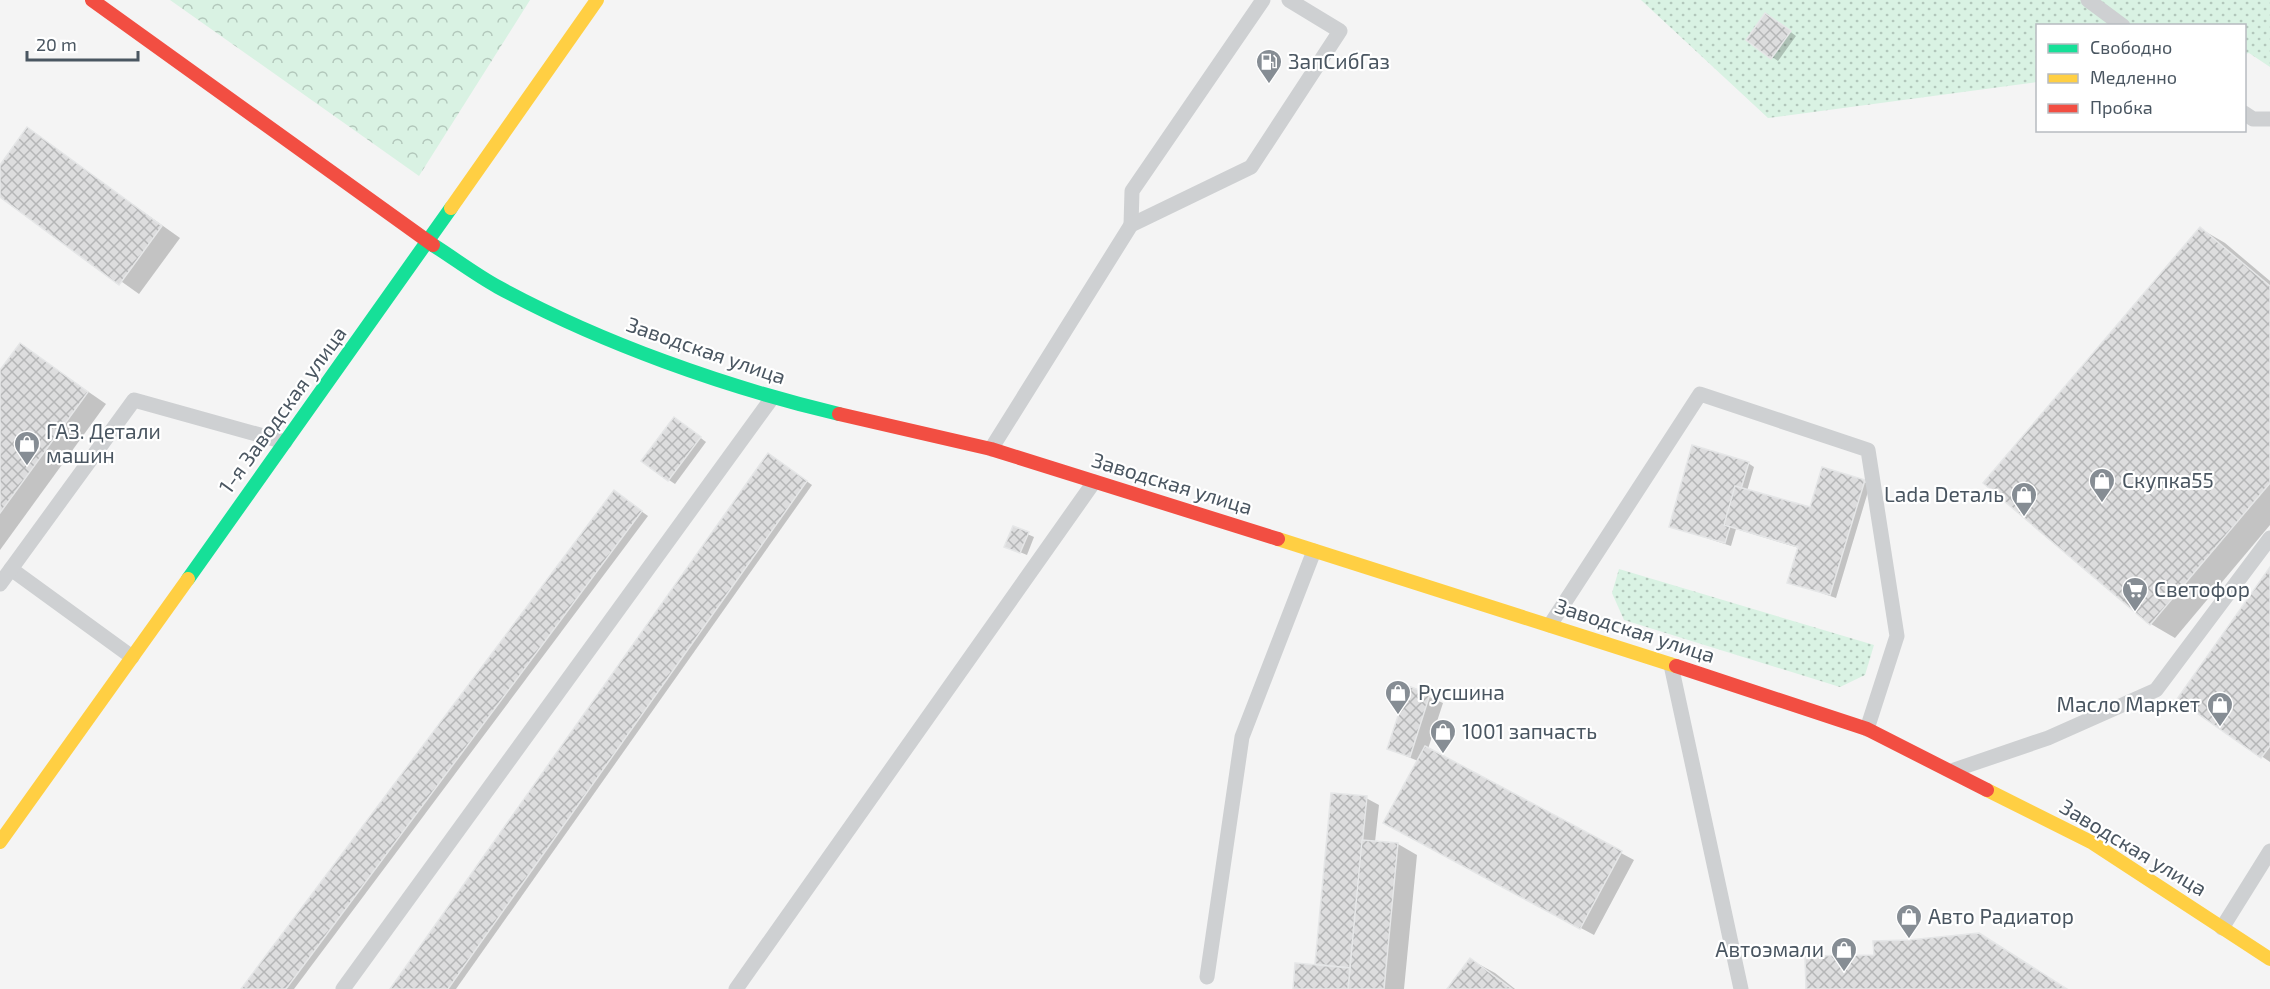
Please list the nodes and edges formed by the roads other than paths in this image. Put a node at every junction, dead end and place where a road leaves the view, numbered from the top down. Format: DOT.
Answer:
graph roads {
  1 [pos="92,0"];
  2 [pos="597,0"];
  3 [pos="1263,0"];
  4 [pos="1289,0"];
  5 [pos="2088,0"];
  6 [pos="2120,24"];
  7 [pos="2246,114"];
  8 [pos="2270,119"];
  9 [pos="1131,225"];
  10 [pos="428,242"];
  11 [pos="772,398"];
  12 [pos="285,442"];
  13 [pos="991,449"];
  14 [pos="1095,482"];
  15 [pos="2270,538"];
  16 [pos="1314,551"];
  17 [pos="11,569"];
  18 [pos="0,584"];
  19 [pos="1550,625"];
  20 [pos="132,657"];
  21 [pos="1671,665"];
  22 [pos="1867,729"];
  23 [pos="1951,771"];
  24 [pos="0,842"];
  25 [pos="2270,851"];
  26 [pos="2222,928"];
  27 [pos="2270,959"];
  28 [pos="1207,977"];
  29 [pos="343,989"];
  30 [pos="736,989"];
  31 [pos="1741,989"];
  1 -- 10 [label="main road, Заводская улица"];
  2 -- 10 [label="main road, 1-я Заводская улица"];
  3 -- 9 [label="lane"];
  4 -- 9 [label="lane"];
  5 -- 6 [label="lane"];
  7 -- 8 [label="lane"];
  9 -- 13 [label="lane"];
  10 -- 11 [label="main road, Заводская улица"];
  10 -- 12 [label="main road, 1-я Заводская улица"];
  11 -- 13 [label="main road, Заводская улица"];
  11 -- 29 [label="lane"];
  12 -- 17 [label="lane"];
  12 -- 20 [label="main road, 1-я Заводская улица"];
  13 -- 14 [label="main road, Заводская улица"];
  14 -- 16 [label="main road, Заводская улица"];
  14 -- 30 [label="lane"];
  15 -- 23 [label="lane"];
  16 -- 19 [label="main road, Заводская улица"];
  16 -- 28 [label="lane"];
  17 -- 18 [label="lane"];
  17 -- 20 [label="lane"];
  19 -- 21 [label="main road, Заводская улица"];
  19 -- 22 [label="lane"];
  20 -- 24 [label="main road, 1-я Заводская улица"];
  21 -- 22 [label="main road, Заводская улица"];
  21 -- 31 [label="lane"];
  22 -- 23 [label="main road, Заводская улица"];
  23 -- 26 [label="main road, Заводская улица"];
  25 -- 26 [label="lane"];
  26 -- 27 [label="main road, Заводская улица"];
}
